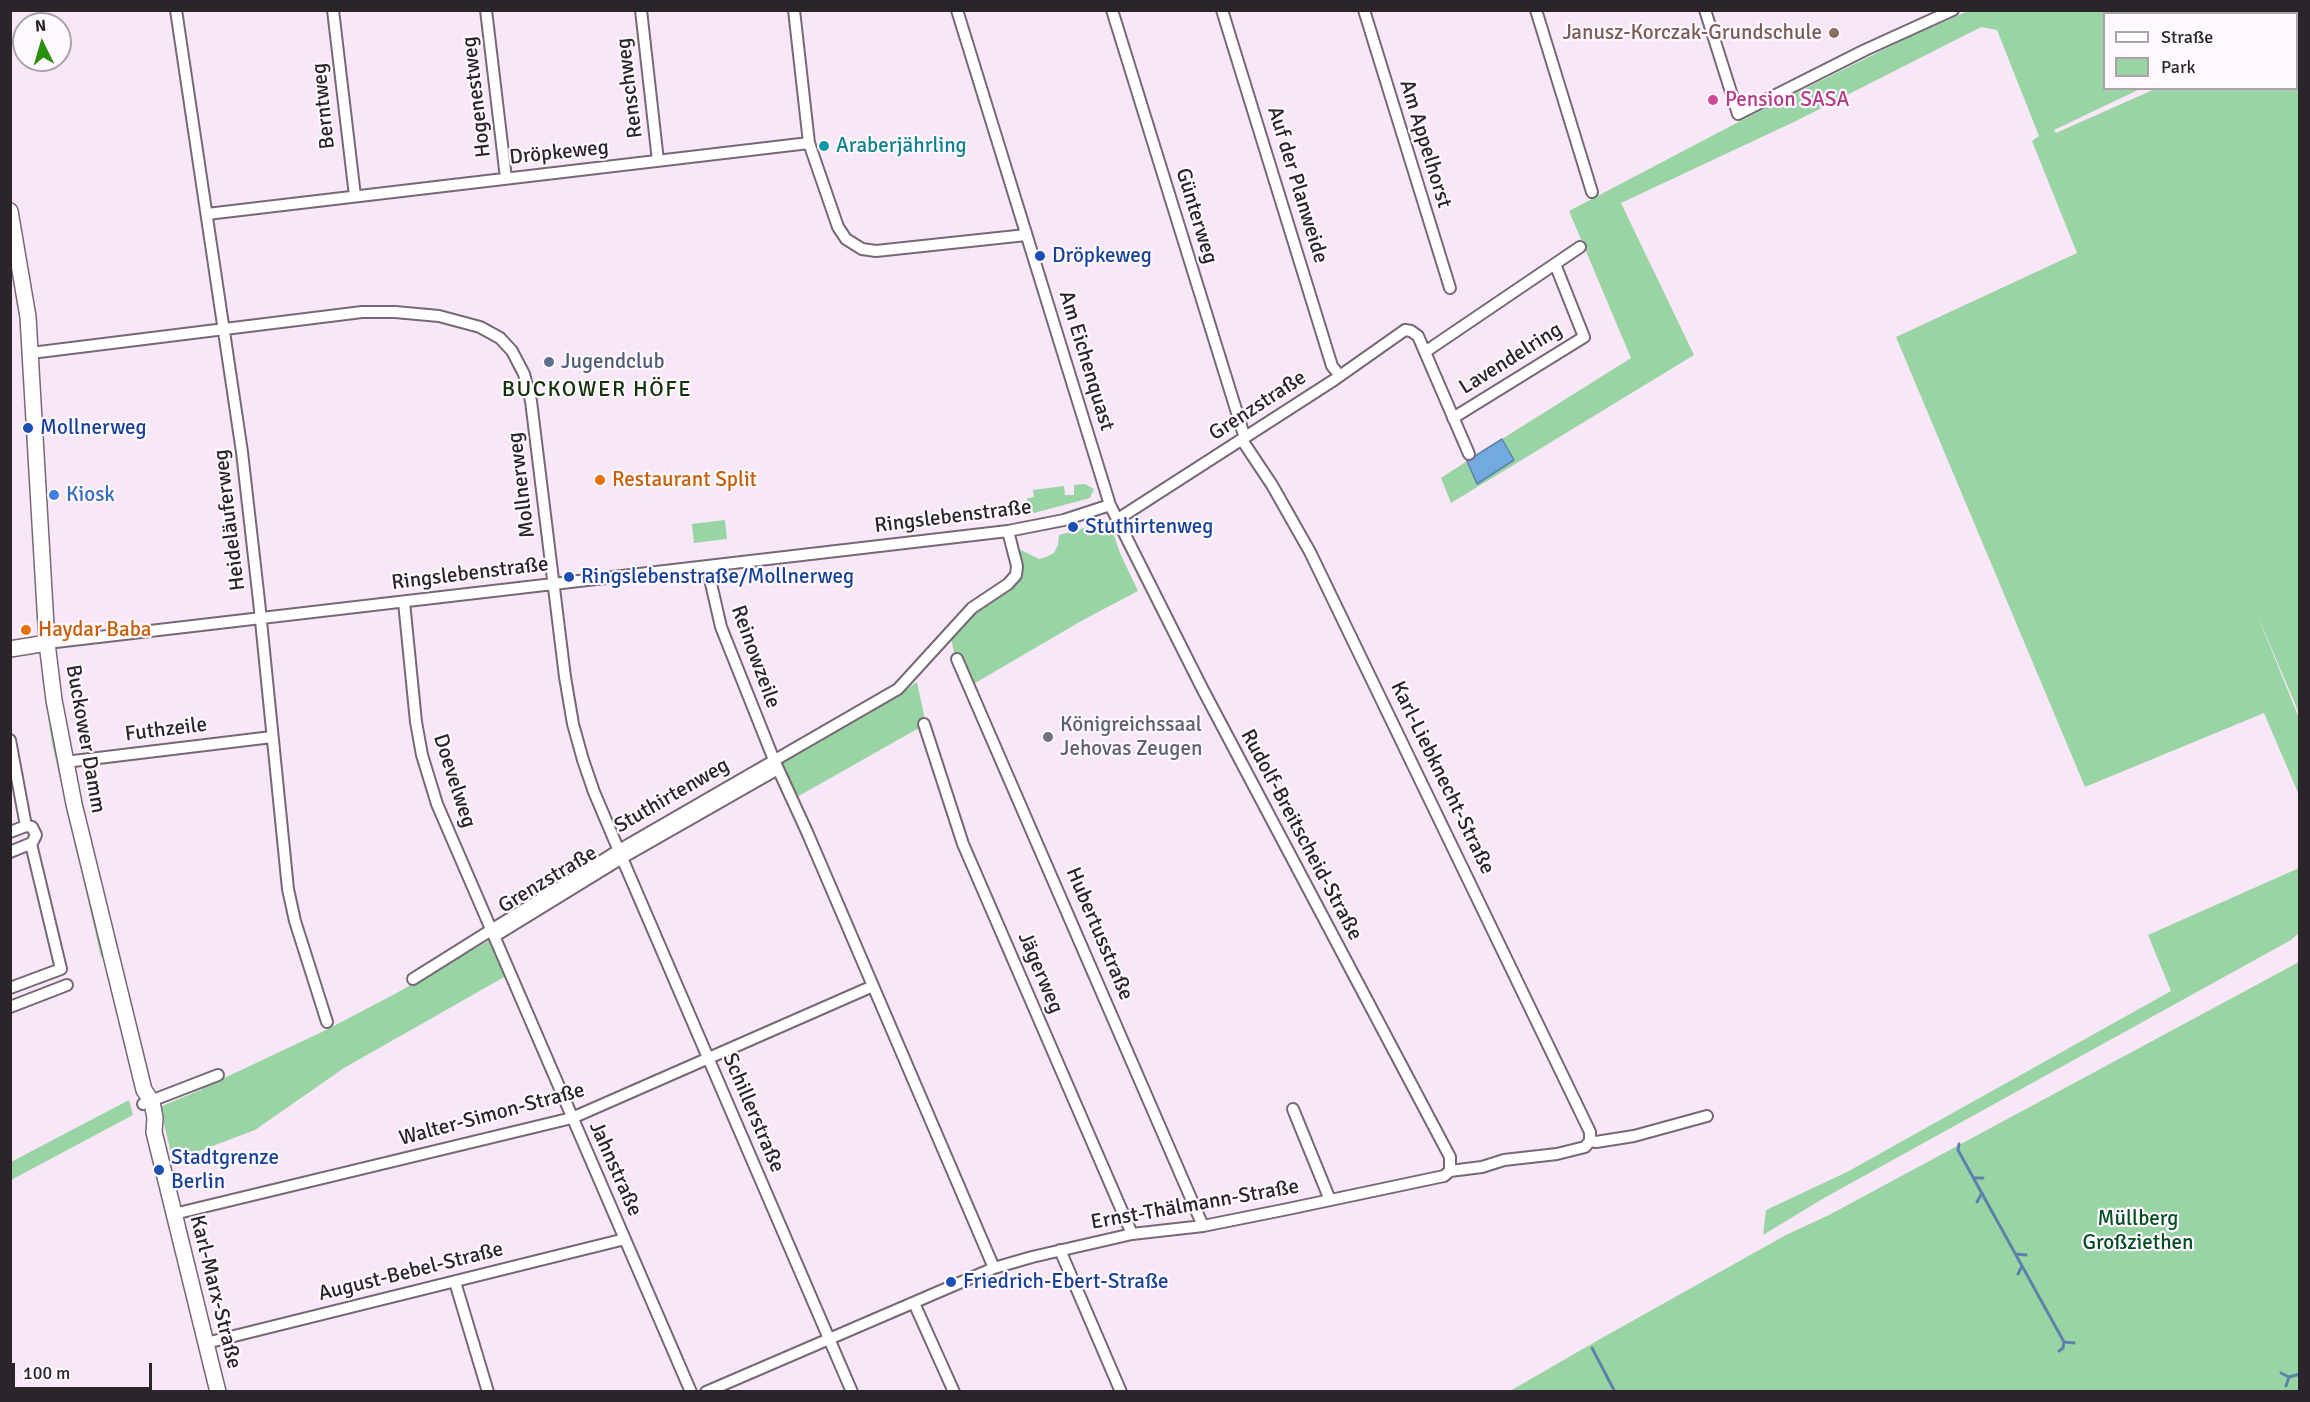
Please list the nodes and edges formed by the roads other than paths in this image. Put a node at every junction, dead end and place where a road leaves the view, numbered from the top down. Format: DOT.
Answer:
graph roads {
  1 [pos="176,10"];
  2 [pos="333,10"];
  3 [pos="486,10"];
  4 [pos="640,10"];
  5 [pos="794,10"];
  6 [pos="957,10"];
  7 [pos="1112,10"];
  8 [pos="1222,10"];
  9 [pos="1364,10"];
  10 [pos="1536,10"];
  11 [pos="1705,10"];
  12 [pos="1953,10"];
  13 [pos="809,143"];
  14 [pos="658,161"];
  15 [pos="506,178"];
  16 [pos="1592,192"];
  17 [pos="355,196"];
  18 [pos="10,211"];
  19 [pos="207,214"];
  20 [pos="1026,235"];
  21 [pos="1580,247"];
  22 [pos="1554,264"];
  23 [pos="1450,288"];
  24 [pos="224,329"];
  25 [pos="1418,336"];
  26 [pos="1425,352"];
  27 [pos="31,353"];
  28 [pos="1336,371"];
  29 [pos="1454,418"];
  30 [pos="1243,436"];
  31 [pos="1469,454"];
  32 [pos="1110,505"];
  33 [pos="1118,518"];
  34 [pos="1008,531"];
  35 [pos="707,566"];
  36 [pos="554,584"];
  37 [pos="404,602"];
  38 [pos="260,619"];
  39 [pos="47,643"];
  40 [pos="10,649"];
  41 [pos="957,659"];
  42 [pos="924,724"];
  43 [pos="272,737"];
  44 [pos="10,740"];
  45 [pos="65,762"];
  46 [pos="776,764"];
  47 [pos="26,826"];
  48 [pos="10,832"];
  49 [pos="31,844"];
  50 [pos="10,852"];
  51 [pos="620,854"];
  52 [pos="493,932"];
  53 [pos="413,979"];
  54 [pos="67,985"];
  55 [pos="873,986"];
  56 [pos="10,988"];
  57 [pos="10,1007"];
  58 [pos="327,1022"];
  59 [pos="708,1059"];
  60 [pos="218,1075"];
  61 [pos="147,1103"];
  62 [pos="1293,1109"];
  63 [pos="1707,1116"];
  64 [pos="572,1118"];
  65 [pos="1590,1141"];
  66 [pos="1450,1171"];
  67 [pos="1330,1200"];
  68 [pos="174,1214"];
  69 [pos="1203,1226"];
  70 [pos="1132,1234"];
  71 [pos="625,1239"];
  72 [pos="1060,1250"];
  73 [pos="994,1268"];
  74 [pos="455,1282"];
  75 [pos="914,1303"];
  76 [pos="830,1340"];
  77 [pos="206,1343"];
  78 [pos="218,1392"];
  79 [pos="488,1392"];
  80 [pos="691,1392"];
  81 [pos="706,1392"];
  82 [pos="852,1392"];
  83 [pos="954,1392"];
  84 [pos="1121,1392"];
  1 -- 19 [label="street, Heideläuferweg"];
  2 -- 17 [label="street, Berntweg"];
  3 -- 15 [label="street, Hogenestweg"];
  4 -- 14 [label="street, Renschweg"];
  5 -- 13 [label="street"];
  6 -- 20 [label="street, Am Eichenquast"];
  7 -- 30 [label="street, Günterweg"];
  8 -- 28 [label="street, Auf der Planweide"];
  9 -- 23 [label="street, Am Appelhorst"];
  10 -- 16 [label="street"];
  11 -- 12 [label="street"];
  13 -- 14 [label="street, Dröpkeweg"];
  13 -- 20 [label="street"];
  14 -- 15 [label="street, Dröpkeweg"];
  15 -- 17 [label="street, Dröpkeweg"];
  17 -- 19 [label="street, Dröpkeweg"];
  18 -- 27 [label="main road, Buckower Damm"];
  19 -- 24 [label="street, Heideläuferweg"];
  20 -- 32 [label="street, Am Eichenquast"];
  21 -- 22 [label="street"];
  22 -- 26 [label="street"];
  22 -- 29 [label="street, Lavendelring"];
  24 -- 27 [label="street, Mollnerweg"];
  24 -- 36 [label="street, Mollnerweg"];
  24 -- 38 [label="street, Heideläuferweg"];
  25 -- 26 [label="street, Lavendelring"];
  25 -- 30 [label="street, Grenzstraße"];
  26 -- 29 [label="street, Lavendelring"];
  27 -- 39 [label="main road, Buckower Damm"];
  29 -- 31 [label="street, Lavendelring"];
  30 -- 33 [label="street, Grenzstraße"];
  30 -- 65 [label="street, Karl-Liebknecht-Straße"];
  32 -- 33 [label="street, Am Eichenquast"];
  32 -- 34 [label="street, Ringslebenstraße"];
  33 -- 66 [label="street, Rudolf-Breitscheid-Straße"];
  34 -- 35 [label="street, Ringslebenstraße"];
  34 -- 46 [label="street, Stuthirtenweg"];
  35 -- 36 [label="street, Ringslebenstraße"];
  35 -- 46 [label="street, Reinowzeile"];
  36 -- 37 [label="street, Ringslebenstraße"];
  36 -- 51 [label="street, Mollnerweg"];
  37 -- 38 [label="street, Ringslebenstraße"];
  37 -- 52 [label="street, Doevelweg"];
  38 -- 39 [label="street, Ringslebenstraße"];
  38 -- 43 [label="street, Heideläuferweg"];
  39 -- 40 [label="main road"];
  39 -- 45 [label="main road, Buckower Damm"];
  41 -- 69 [label="street, Hubertusstraße"];
  42 -- 70 [label="street, Jägerweg"];
  43 -- 45 [label="street, Futhzeile"];
  43 -- 58 [label="street, Heideläuferweg"];
  44 -- 47 [label="street"];
  45 -- 61 [label="main road, Buckower Damm"];
  46 -- 51 [label="street, Stuthirtenweg"];
  46 -- 55 [label="street"];
  47 -- 48 [label="street"];
  47 -- 49 [label="street"];
  49 -- 50 [label="street"];
  49 -- 56 [label="street"];
  51 -- 52 [label="street, Stuthirtenweg"];
  51 -- 59 [label="street, Schillerstraße"];
  52 -- 53 [label="street, Stuthirtenweg"];
  52 -- 64 [label="street, Jahnstraße"];
  54 -- 57 [label="street"];
  55 -- 59 [label="street, Walter-Simon-Straße"];
  55 -- 73 [label="street"];
  59 -- 64 [label="street, Walter-Simon-Straße"];
  59 -- 76 [label="street, Schillerstraße"];
  60 -- 61 [label="street"];
  61 -- 68 [label="main road, Karl-Marx-Straße"];
  62 -- 67 [label="street"];
  63 -- 65 [label="street, Ernst-Thälmann-Straße"];
  64 -- 68 [label="street, Walter-Simon-Straße"];
  64 -- 71 [label="street, Jahnstraße"];
  65 -- 66 [label="street, Ernst-Thälmann-Straße"];
  66 -- 67 [label="street, Ernst-Thälmann-Straße"];
  67 -- 69 [label="street, Ernst-Thälmann-Straße"];
  68 -- 77 [label="main road, Karl-Marx-Straße"];
  69 -- 70 [label="street, Ernst-Thälmann-Straße"];
  70 -- 72 [label="street, Ernst-Thälmann-Straße"];
  71 -- 74 [label="street, August-Bebel-Straße"];
  71 -- 80 [label="street, Jahnstraße"];
  72 -- 73 [label="street, Ernst-Thälmann-Straße"];
  72 -- 84 [label="street"];
  73 -- 75 [label="street, Ernst-Thälmann-Straße"];
  74 -- 77 [label="street, August-Bebel-Straße"];
  74 -- 79 [label="street"];
  75 -- 76 [label="street, Ernst-Thälmann-Straße"];
  75 -- 83 [label="street"];
  76 -- 81 [label="street, Ernst-Thälmann-Straße"];
  76 -- 82 [label="street, Schillerstraße"];
  77 -- 78 [label="main road, Karl-Marx-Straße"];
}
